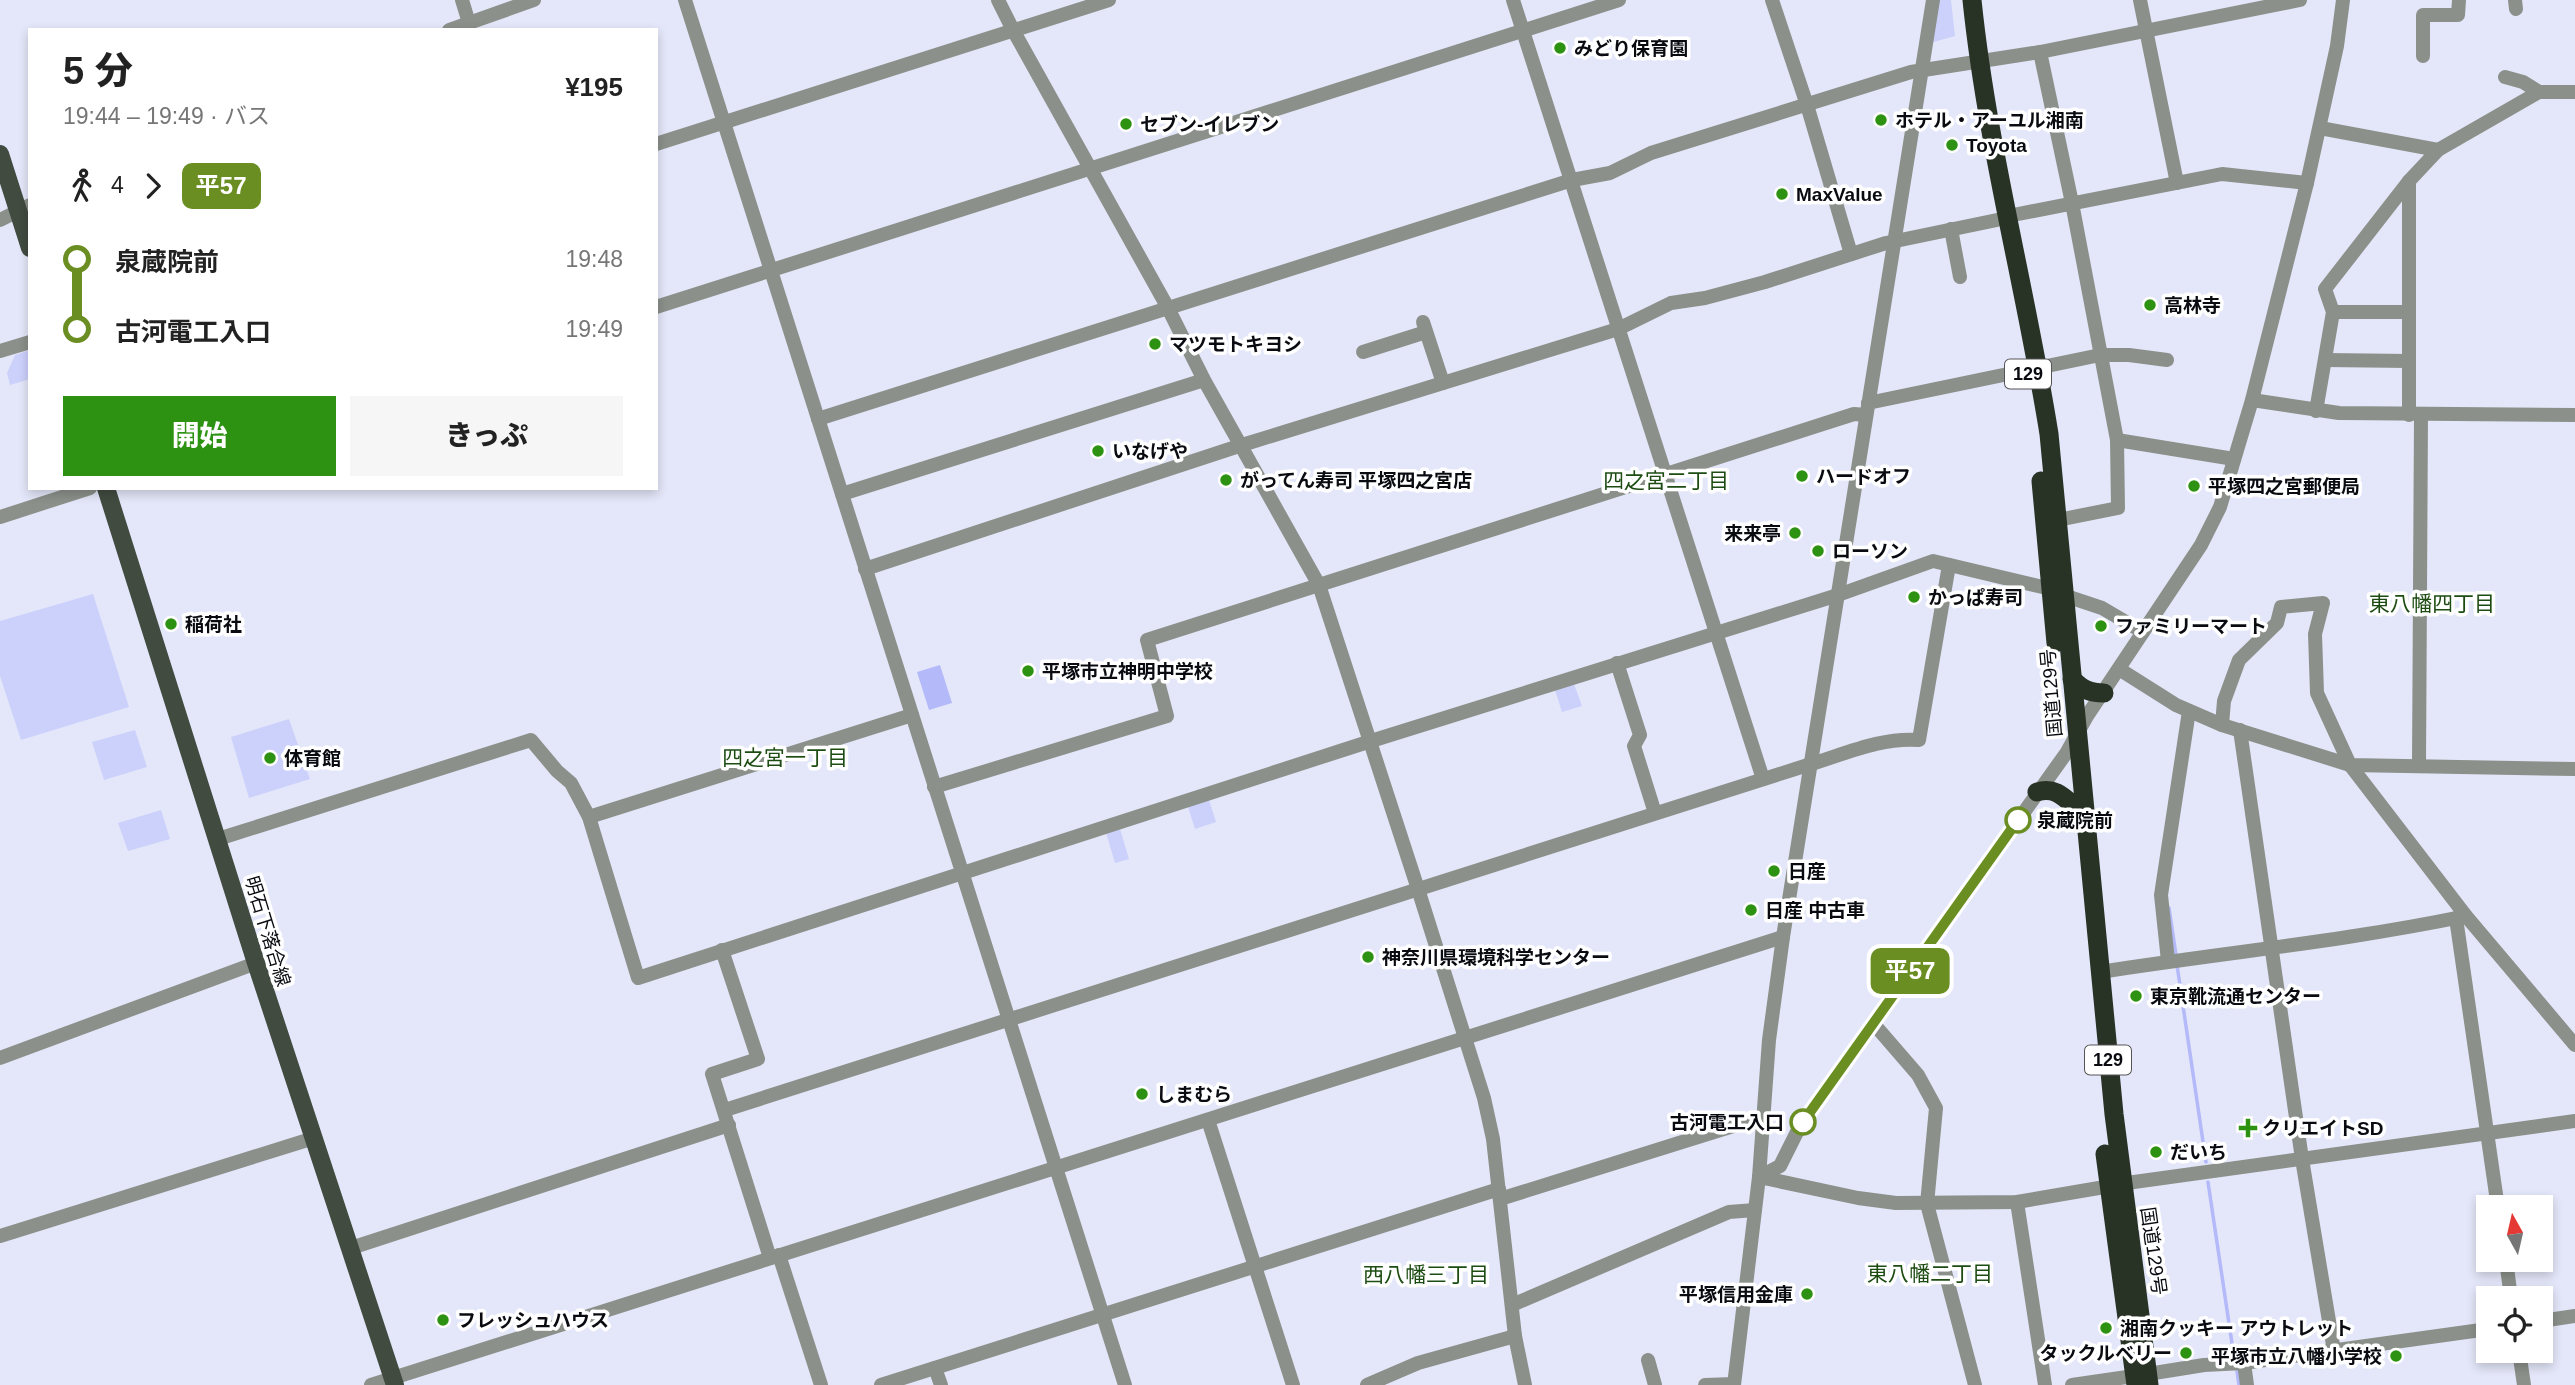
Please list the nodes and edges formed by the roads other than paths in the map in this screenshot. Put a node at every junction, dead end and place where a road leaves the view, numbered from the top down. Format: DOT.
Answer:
graph roads {
  1 [pos="462,0"];
  2 [pos="534,0"];
  3 [pos="685,0"];
  4 [pos="998,0"];
  5 [pos="1109,0"];
  6 [pos="1513,0"];
  7 [pos="1619,0"];
  8 [pos="1772,0"];
  9 [pos="1933,0"];
  10 [pos="1960,0"];
  11 [pos="1972,0"];
  12 [pos="2140,0"];
  13 [pos="2300,0"];
  14 [pos="2343,0"];
  15 [pos="2459,0"];
  16 [pos="468,23"];
  17 [pos="454,28"];
  18 [pos="1013,30"];
  19 [pos="1522,30"];
  20 [pos="2146,30"];
  21 [pos="2040,52"];
  22 [pos="2423,56"];
  23 [pos="1973,62"];
  24 [pos="1923,70"];
  25 [pos="2505,77"];
  26 [pos="2539,92"];
  27 [pos="2575,92"];
  28 [pos="1807,105"];
  29 [pos="724,123"];
  30 [pos="2320,128"];
  31 [pos="658,144"];
  32 [pos="2438,150"];
  33 [pos="0,154"];
  34 [pos="1089,168"];
  35 [pos="1572,180"];
  36 [pos="2409,181"];
  37 [pos="2177,183"];
  38 [pos="2307,183"];
  39 [pos="2072,203"];
  40 [pos="24,208"];
  41 [pos="2003,218"];
  42 [pos="0,220"];
  43 [pos="1951,229"];
  44 [pos="28,235"];
  45 [pos="1894,241"];
  46 [pos="1851,254"];
  47 [pos="771,271"];
  48 [pos="1960,277"];
  49 [pos="658,306"];
  50 [pos="1168,308"];
  51 [pos="2333,312"];
  52 [pos="2409,312"];
  53 [pos="1618,329"];
  54 [pos="28,343"];
  55 [pos="0,351"];
  56 [pos="1363,352"];
  57 [pos="2100,355"];
  58 [pos="2167,360"];
  59 [pos="2325,360"];
  60 [pos="2409,361"];
  61 [pos="2033,369"];
  62 [pos="1204,380"];
  63 [pos="1443,383"];
  64 [pos="2252,400"];
  65 [pos="1867,409"];
  66 [pos="2316,411"];
  67 [pos="2415,415"];
  68 [pos="2575,415"];
  69 [pos="818,419"];
  70 [pos="2117,440"];
  71 [pos="1242,445"];
  72 [pos="2234,459"];
  73 [pos="1665,475"];
  74 [pos="84,490"];
  75 [pos="107,490"];
  76 [pos="842,494"];
  77 [pos="0,517"];
  78 [pos="2058,520"];
  79 [pos="1949,565"];
  80 [pos="865,569"];
  81 [pos="1319,585"];
  82 [pos="2059,593"];
  83 [pos="1838,595"];
  84 [pos="2143,632"];
  85 [pos="1714,633"];
  86 [pos="1617,663"];
  87 [pos="2119,669"];
  88 [pos="2072,678"];
  89 [pos="2104,693"];
  90 [pos="2189,711"];
  91 [pos="912,715"];
  92 [pos="2221,725"];
  93 [pos="2240,730"];
  94 [pos="2077,734"];
  95 [pos="1371,741"];
  96 [pos="2067,751"];
  97 [pos="1811,764"];
  98 [pos="2350,765"];
  99 [pos="2419,766"];
  100 [pos="2575,769"];
  101 [pos="1763,779"];
  102 [pos="934,787"];
  103 [pos="2037,792"];
  104 [pos="2073,805"];
  105 [pos="1656,813"];
  106 [pos="589,817"];
  107 [pos="218,839"];
  108 [pos="961,872"];
  109 [pos="1419,888"];
  110 [pos="2461,917"];
  111 [pos="1783,937"];
  112 [pos="2272,948"];
  113 [pos="722,950"];
  114 [pos="2168,961"];
  115 [pos="256,963"];
  116 [pos="2100,972"];
  117 [pos="1008,1019"];
  118 [pos="1873,1023"];
  119 [pos="1466,1039"];
  120 [pos="2575,1045"];
  121 [pos="0,1058"];
  122 [pos="725,1110"];
  123 [pos="1762,1117"];
  124 [pos="1208,1120"];
  125 [pos="2575,1121"];
  126 [pos="729,1125"];
  127 [pos="2486,1132"];
  128 [pos="314,1138"];
  129 [pos="2302,1159"];
  130 [pos="1055,1168"];
  131 [pos="1759,1177"];
  132 [pos="2115,1185"];
  133 [pos="1499,1194"];
  134 [pos="2496,1195"];
  135 [pos="2017,1202"];
  136 [pos="1927,1203"];
  137 [pos="1755,1210"];
  138 [pos="0,1236"];
  139 [pos="351,1248"];
  140 [pos="775,1257"];
  141 [pos="1255,1267"];
  142 [pos="1512,1305"];
  143 [pos="1102,1315"];
  144 [pos="2575,1316"];
  145 [pos="2553,1319"];
  146 [pos="2476,1331"];
  147 [pos="1515,1336"];
  148 [pos="2334,1351"];
  149 [pos="1648,1360"];
  150 [pos="2244,1363"];
  151 [pos="2521,1363"];
  152 [pos="935,1368"];
  153 [pos="2142,1380"];
  154 [pos="394,1382"];
  155 [pos="1734,1384"];
  156 [pos="371,1385"];
  157 [pos="821,1385"];
  158 [pos="881,1385"];
  159 [pos="941,1385"];
  160 [pos="1125,1385"];
  161 [pos="1293,1385"];
  162 [pos="1367,1385"];
  163 [pos="1525,1385"];
  164 [pos="1655,1385"];
  165 [pos="1705,1385"];
  166 [pos="1975,1385"];
  167 [pos="2045,1385"];
  168 [pos="2072,1385"];
  169 [pos="2247,1385"];
  170 [pos="2524,1385"];
  1 -- 16 [label="street"];
  2 -- 16 [label="street"];
  3 -- 29 [label="street"];
  4 -- 18 [label="street"];
  5 -- 18 [label="street"];
  6 -- 19 [label="street"];
  7 -- 19 [label="street"];
  8 -- 28 [label="street"];
  9 -- 24 [label="street"];
  10 -- 23 [label="highway, 国道129号 / 129"];
  11 -- 23 [label="highway, 国道129号 / 129"];
  12 -- 20 [label="street"];
  13 -- 20 [label="street"];
  14 -- 30 [label="street"];
  15 -- 22 [label="street"];
  16 -- 17 [label="street"];
  18 -- 29 [label="street"];
  18 -- 34 [label="street"];
  19 -- 34 [label="street"];
  19 -- 35 [label="street"];
  20 -- 21 [label="street"];
  20 -- 37 [label="street"];
  21 -- 23 [label="street"];
  21 -- 39 [label="street"];
  23 -- 24 [label="street"];
  23 -- 41 [label="highway, 国道129号 / 129"];
  24 -- 28 [label="street"];
  24 -- 45 [label="street"];
  25 -- 26 [label="street"];
  26 -- 27 [label="street"];
  26 -- 32 [label="street"];
  28 -- 35 [label="street"];
  28 -- 46 [label="street"];
  29 -- 31 [label="street"];
  29 -- 47 [label="street"];
  30 -- 32 [label="street"];
  30 -- 38 [label="street"];
  32 -- 36 [label="street"];
  33 -- 40 [label="main road"];
  34 -- 47 [label="street"];
  34 -- 50 [label="street"];
  35 -- 50 [label="street"];
  35 -- 53 [label="street"];
  36 -- 51 [label="street"];
  36 -- 52 [label="street"];
  37 -- 38 [label="street"];
  37 -- 39 [label="street"];
  38 -- 64 [label="street"];
  39 -- 41 [label="street"];
  39 -- 57 [label="street"];
  40 -- 42 [label="street"];
  40 -- 44 [label="main road"];
  41 -- 43 [label="street"];
  41 -- 61 [label="highway, 国道129号 / 129"];
  43 -- 45 [label="street"];
  43 -- 48 [label="street"];
  45 -- 46 [label="street"];
  45 -- 65 [label="street"];
  46 -- 53 [label="street"];
  47 -- 49 [label="street"];
  47 -- 69 [label="street"];
  50 -- 62 [label="street"];
  50 -- 69 [label="street"];
  51 -- 52 [label="street"];
  51 -- 59 [label="street"];
  52 -- 60 [label="street"];
  53 -- 63 [label="street"];
  53 -- 73 [label="street"];
  54 -- 55 [label="street"];
  56 -- 63 [label="street"];
  57 -- 58 [label="street"];
  57 -- 61 [label="street"];
  57 -- 70 [label="street"];
  59 -- 60 [label="street"];
  59 -- 66 [label="street"];
  60 -- 67 [label="street"];
  61 -- 65 [label="street"];
  61 -- 78 [label="highway, 国道129号 / 129"];
  61 -- 82 [label="highway, 国道129号 / 129"];
  62 -- 71 [label="street"];
  62 -- 76 [label="street"];
  63 -- 71 [label="street"];
  64 -- 66 [label="street"];
  64 -- 72 [label="street"];
  65 -- 73 [label="street"];
  65 -- 83 [label="street"];
  66 -- 67 [label="street"];
  67 -- 68 [label="street"];
  67 -- 99 [label="street"];
  69 -- 76 [label="street"];
  70 -- 72 [label="street"];
  70 -- 78 [label="street"];
  71 -- 80 [label="street"];
  71 -- 81 [label="street"];
  72 -- 84 [label="street"];
  73 -- 81 [label="street"];
  73 -- 85 [label="street"];
  74 -- 77 [label="street"];
  75 -- 107 [label="main road, 明石下落合線"];
  76 -- 80 [label="street"];
  78 -- 82 [label="highway, 国道129号 / 129"];
  79 -- 82 [label="street"];
  79 -- 83 [label="street"];
  79 -- 97 [label="street"];
  80 -- 91 [label="street"];
  81 -- 95 [label="street"];
  81 -- 102 [label="street"];
  82 -- 84 [label="street"];
  82 -- 88 [label="highway, 国道129号 / 129"];
  82 -- 96 [label="highway, 国道129号 / 129"];
  83 -- 85 [label="street"];
  83 -- 97 [label="street"];
  84 -- 87 [label="street"];
  85 -- 86 [label="street"];
  85 -- 101 [label="street"];
  86 -- 95 [label="street"];
  86 -- 105 [label="street"];
  87 -- 89 [label="street"];
  87 -- 90 [label="street"];
  88 -- 89 [label="highway"];
  88 -- 94 [label="highway, 国道129号 / 129"];
  89 -- 94 [label="street"];
  90 -- 92 [label="street"];
  90 -- 114 [label="street"];
  91 -- 102 [label="street"];
  91 -- 106 [label="street"];
  92 -- 93 [label="street"];
  92 -- 98 [label="street"];
  93 -- 98 [label="street"];
  93 -- 112 [label="street"];
  94 -- 96 [label="street"];
  94 -- 116 [label="highway, 国道129号 / 129"];
  95 -- 108 [label="street"];
  95 -- 109 [label="street"];
  96 -- 103 [label="street"];
  96 -- 104 [label="highway, 国道129号 / 129"];
  97 -- 101 [label="street"];
  97 -- 111 [label="street"];
  98 -- 99 [label="street"];
  98 -- 110 [label="street"];
  99 -- 100 [label="street"];
  101 -- 105 [label="street"];
  102 -- 108 [label="street"];
  103 -- 104 [label="highway"];
  103 -- 118 [label="street"];
  104 -- 132 [label="highway, 国道129号 / 129"];
  105 -- 109 [label="street"];
  106 -- 107 [label="street"];
  106 -- 113 [label="street"];
  107 -- 115 [label="main road, 明石下落合線"];
  108 -- 113 [label="street"];
  108 -- 117 [label="street"];
  109 -- 117 [label="street"];
  109 -- 119 [label="street"];
  110 -- 112 [label="street"];
  110 -- 120 [label="street"];
  110 -- 127 [label="street"];
  111 -- 119 [label="street"];
  111 -- 123 [label="street"];
  112 -- 114 [label="street"];
  112 -- 129 [label="street"];
  113 -- 122 [label="street"];
  114 -- 116 [label="street"];
  115 -- 121 [label="street"];
  115 -- 128 [label="main road, 明石下落合線"];
  116 -- 132 [label="highway, 国道129号 / 129"];
  117 -- 122 [label="street"];
  117 -- 130 [label="street"];
  118 -- 131 [label="street"];
  118 -- 136 [label="street"];
  119 -- 124 [label="street"];
  119 -- 133 [label="street"];
  122 -- 126 [label="street"];
  123 -- 131 [label="street"];
  123 -- 133 [label="street"];
  124 -- 130 [label="street"];
  124 -- 141 [label="street"];
  125 -- 127 [label="street"];
  126 -- 139 [label="street"];
  126 -- 140 [label="street"];
  127 -- 129 [label="street"];
  127 -- 134 [label="street"];
  128 -- 138 [label="street"];
  128 -- 139 [label="main road, 明石下落合線"];
  129 -- 132 [label="street"];
  129 -- 148 [label="street"];
  130 -- 140 [label="street"];
  130 -- 143 [label="street"];
  131 -- 136 [label="street"];
  131 -- 137 [label="street"];
  132 -- 135 [label="street"];
  132 -- 153 [label="highway, 国道129号 / 129"];
  133 -- 141 [label="street"];
  133 -- 142 [label="street"];
  135 -- 136 [label="street"];
  135 -- 167 [label="street"];
  136 -- 166 [label="street"];
  137 -- 142 [label="street"];
  137 -- 155 [label="street"];
  139 -- 154 [label="main road, 明石下落合線"];
  140 -- 154 [label="street"];
  140 -- 157 [label="street"];
  141 -- 143 [label="street"];
  141 -- 161 [label="street"];
  142 -- 147 [label="street"];
  143 -- 152 [label="street"];
  143 -- 160 [label="street"];
  144 -- 145 [label="street"];
  146 -- 148 [label="street"];
  147 -- 162 [label="street"];
  147 -- 163 [label="street"];
  148 -- 150 [label="street"];
  149 -- 164 [label="street"];
  150 -- 153 [label="street"];
  150 -- 169 [label="street"];
  151 -- 170 [label="street"];
  152 -- 158 [label="street"];
  152 -- 159 [label="street"];
  153 -- 168 [label="street"];
  154 -- 156 [label="street"];
  155 -- 165 [label="street"];
}
